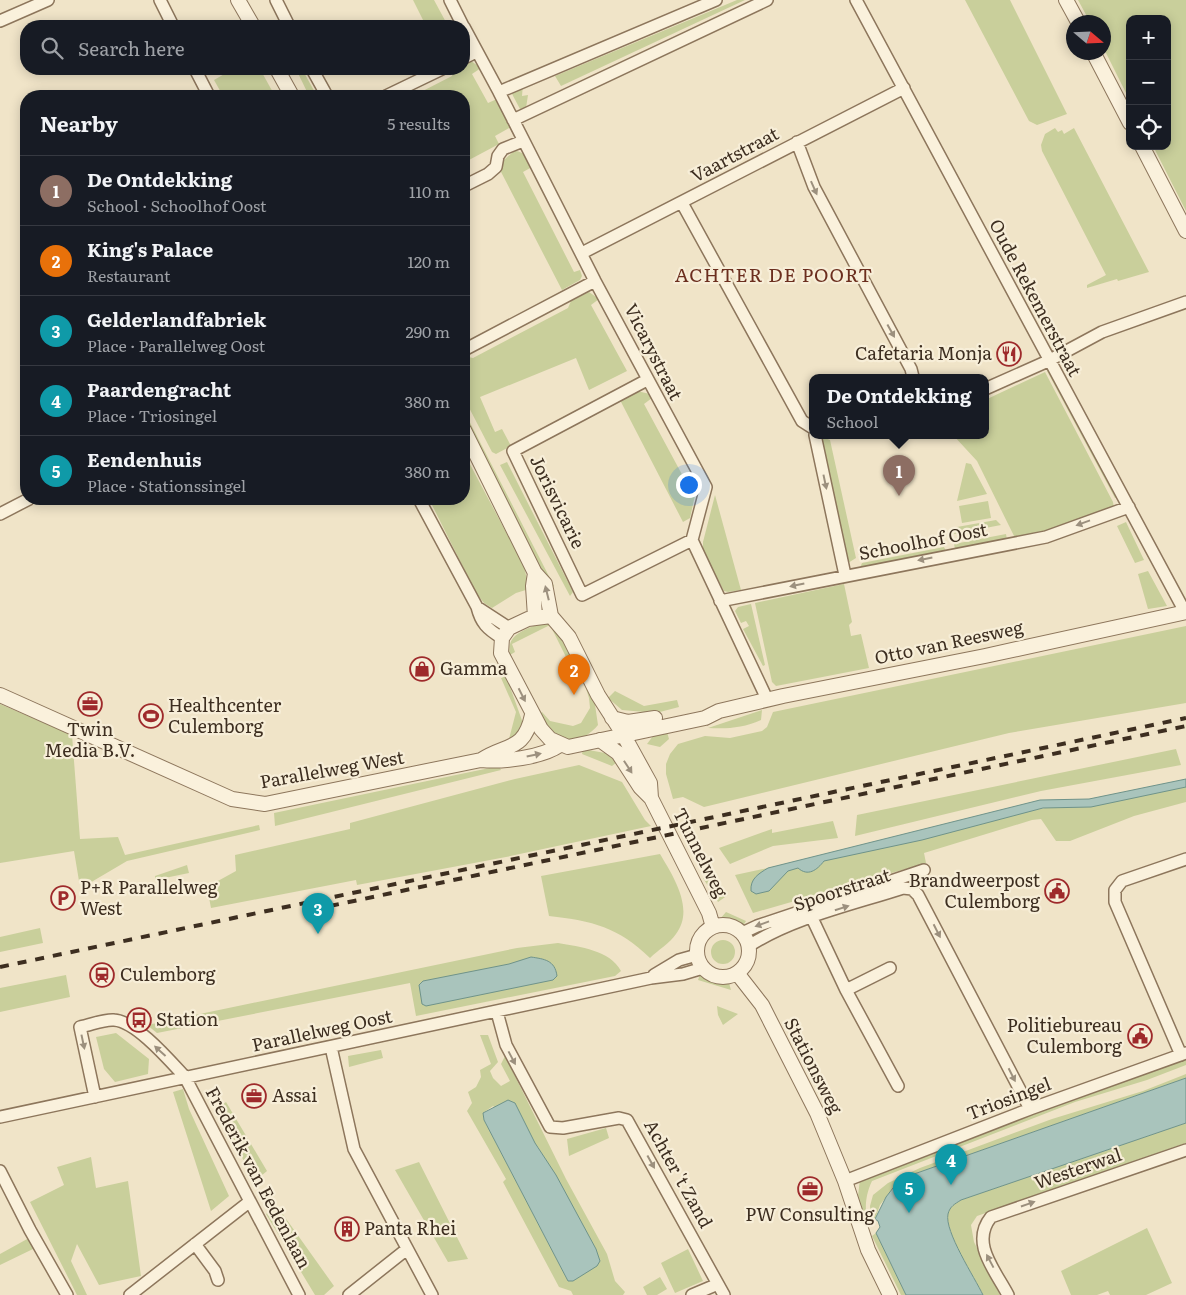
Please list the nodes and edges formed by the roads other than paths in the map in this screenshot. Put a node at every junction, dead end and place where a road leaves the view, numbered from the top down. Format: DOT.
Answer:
graph roads {
  1 [pos="48,0"];
  2 [pos="160,0"];
  3 [pos="238,0"];
  4 [pos="276,0"];
  5 [pos="450,0"];
  6 [pos="716,0"];
  7 [pos="767,0"];
  8 [pos="856,0"];
  9 [pos="1066,0"];
  10 [pos="1074,15"];
  11 [pos="170,20"];
  12 [pos="250,20"];
  13 [pos="287,20"];
  14 [pos="460,20"];
  15 [pos="0,21"];
  16 [pos="470,40"];
  17 [pos="476,52"];
  18 [pos="470,55"];
  19 [pos="1097,60"];
  20 [pos="198,75"];
  21 [pos="280,75"];
  22 [pos="315,75"];
  23 [pos="430,75"];
  24 [pos="904,88"];
  25 [pos="206,90"];
  26 [pos="289,90"];
  27 [pos="324,90"];
  28 [pos="398,90"];
  29 [pos="499,92"];
  30 [pos="1126,115"];
  31 [pos="513,120"];
  32 [pos="523,141"];
  33 [pos="797,142"];
  34 [pos="1144,150"];
  35 [pos="470,183"];
  36 [pos="682,203"];
  37 [pos="1186,231"];
  38 [pos="582,254"];
  39 [pos="595,281"];
  40 [pos="1185,304"];
  41 [pos="470,347"];
  42 [pos="1048,361"];
  43 [pos="912,374"];
  44 [pos="648,380"];
  45 [pos="989,387"];
  46 [pos="809,425"];
  47 [pos="816,439"];
  48 [pos="470,442"];
  49 [pos="20,504"];
  50 [pos="422,505"];
  51 [pos="1129,507"];
  52 [pos="0,514"];
  53 [pos="692,540"];
  54 [pos="535,573"];
  55 [pos="845,575"];
  56 [pos="720,601"];
  57 [pos="1185,612"];
  58 [pos="551,616"];
  59 [pos="535,617"];
  60 [pos="505,633"];
  61 [pos="0,695"];
  62 [pos="767,699"];
  63 [pos="719,711"];
  64 [pos="532,715"];
  65 [pos="612,718"];
  66 [pos="647,730"];
  67 [pos="624,734"];
  68 [pos="600,740"];
  69 [pos="560,745"];
  70 [pos="636,758"];
  71 [pos="481,760"];
  72 [pos="651,798"];
  73 [pos="1186,859"];
  74 [pos="924,870"];
  75 [pos="812,918"];
  76 [pos="713,927"];
  77 [pos="742,933"];
  78 [pos="749,946"];
  79 [pos="700,961"];
  80 [pos="890,968"];
  81 [pos="737,973"];
  82 [pos="846,990"];
  83 [pos="497,1012"];
  84 [pos="331,1047"];
  85 [pos="1183,1054"];
  86 [pos="185,1077"];
  87 [pos="898,1086"];
  88 [pos="95,1097"];
  89 [pos="1030,1109"];
  90 [pos="0,1117"];
  91 [pos="1186,1150"];
  92 [pos="0,1171"];
  93 [pos="845,1182"];
  94 [pos="249,1202"];
  95 [pos="195,1244"];
  96 [pos="407,1249"];
  97 [pos="218,1280"];
  98 [pos="718,1284"];
  99 [pos="66,1295"];
  100 [pos="130,1295"];
  101 [pos="299,1295"];
  102 [pos="348,1295"];
  103 [pos="432,1295"];
  104 [pos="692,1295"];
  105 [pos="724,1295"];
  106 [pos="890,1295"];
  107 [pos="1008,1295"];
  1 -- 15 [label="street"];
  2 -- 11 [label="street"];
  3 -- 12 [label="street"];
  4 -- 13 [label="street"];
  5 -- 14 [label="street, Vicarystraat"];
  6 -- 29 [label="street"];
  7 -- 31 [label="street"];
  8 -- 24 [label="street, Oude Rekemerstraat"];
  9 -- 10 [label="street"];
  16 -- 17 [label="street, Vicarystraat"];
  17 -- 18 [label="street"];
  17 -- 29 [label="street, Vicarystraat"];
  19 -- 30 [label="street"];
  20 -- 25 [label="street"];
  21 -- 26 [label="street"];
  22 -- 27 [label="street"];
  23 -- 28 [label="street"];
  24 -- 33 [label="street, Vaartstraat"];
  24 -- 42 [label="street, Oude Rekemerstraat"];
  29 -- 31 [label="street, Vicarystraat"];
  31 -- 32 [label="street, Vicarystraat"];
  32 -- 35 [label="street"];
  32 -- 38 [label="street, Vicarystraat"];
  33 -- 36 [label="street, Vaartstraat"];
  33 -- 43 [label="street, one-way"];
  34 -- 37 [label="street"];
  36 -- 38 [label="street, Vaartstraat"];
  36 -- 46 [label="street"];
  38 -- 39 [label="street, Vicarystraat"];
  39 -- 41 [label="street"];
  39 -- 44 [label="street, Vicarystraat"];
  40 -- 42 [label="street"];
  42 -- 45 [label="street"];
  42 -- 51 [label="street, Oude Rekemerstraat"];
  44 -- 53 [label="street, Vicarystraat"];
  44 -- 53 [label="street, Jorisvicarie"];
  47 -- 55 [label="street, one-way"];
  48 -- 54 [label="street"];
  49 -- 52 [label="street"];
  50 -- 60 [label="street"];
  51 -- 55 [label="street, Schoolhof Oost, one-way"];
  51 -- 57 [label="street, Oude Rekemerstraat"];
  53 -- 56 [label="street"];
  58 -- 54 [label="street, one-way"];
  54 -- 59 [label="street"];
  55 -- 56 [label="street, Schoolhof Oost, one-way"];
  56 -- 62 [label="street"];
  57 -- 62 [label="street, Otto van Reesweg"];
  58 -- 59 [label="street"];
  58 -- 65 [label="street, Tunnelweg"];
  59 -- 60 [label="street"];
  60 -- 64 [label="street, one-way"];
  61 -- 71 [label="street, Parallelweg West"];
  62 -- 63 [label="street, Otto van Reesweg"];
  63 -- 65 [label="street, Otto van Reesweg"];
  63 -- 66 [label="street, Otto van Reesweg"];
  64 -- 69 [label="street"];
  64 -- 71 [label="street, Parallelweg West"];
  65 -- 67 [label="street, Tunnelweg"];
  65 -- 68 [label="street"];
  66 -- 67 [label="street, Otto van Reesweg"];
  66 -- 70 [label="street"];
  67 -- 68 [label="street, Otto van Reesweg"];
  67 -- 70 [label="street, Tunnelweg"];
  68 -- 69 [label="street, Otto van Reesweg"];
  68 -- 72 [label="street, Tunnelweg, one-way"];
  71 -- 69 [label="street, Parallelweg West, one-way"];
  70 -- 72 [label="street, Tunnelweg"];
  72 -- 76 [label="street, Tunnelweg"];
  73 -- 85 [label="street"];
  74 -- 77 [label="street, Spoorstraat, one-way"];
  75 -- 78 [label="street, Spoorstraat"];
  75 -- 82 [label="street"];
  75 -- 89 [label="street, Spoorstraat, one-way"];
  76 -- 77 [label="street"];
  76 -- 79 [label="street"];
  77 -- 78 [label="street"];
  78 -- 81 [label="street"];
  79 -- 81 [label="street"];
  79 -- 83 [label="street, Parallelweg Oost"];
  80 -- 82 [label="street"];
  81 -- 93 [label="street, Stationsweg"];
  82 -- 87 [label="street"];
  83 -- 84 [label="street, Parallelweg Oost"];
  83 -- 98 [label="street, Achter 't Zand, one-way"];
  84 -- 86 [label="street, Parallelweg Oost"];
  84 -- 96 [label="street"];
  85 -- 89 [label="street, Triosingel"];
  86 -- 88 [label="street, Parallelweg Oost"];
  86 -- 88 [label="street, Frederik van Eedenlaan, one-way"];
  86 -- 94 [label="street, Frederik van Eedenlaan"];
  88 -- 90 [label="street, Parallelweg Oost"];
  89 -- 93 [label="street, Triosingel"];
  107 -- 91 [label="street, Westerwal, one-way"];
  92 -- 99 [label="street"];
  93 -- 106 [label="street, Stationsweg"];
  94 -- 95 [label="street"];
  94 -- 101 [label="street, Frederik van Eedenlaan"];
  95 -- 97 [label="street"];
  95 -- 100 [label="street"];
  96 -- 102 [label="street"];
  96 -- 103 [label="street"];
  98 -- 104 [label="street"];
  98 -- 105 [label="street, Achter 't Zand"];
}
